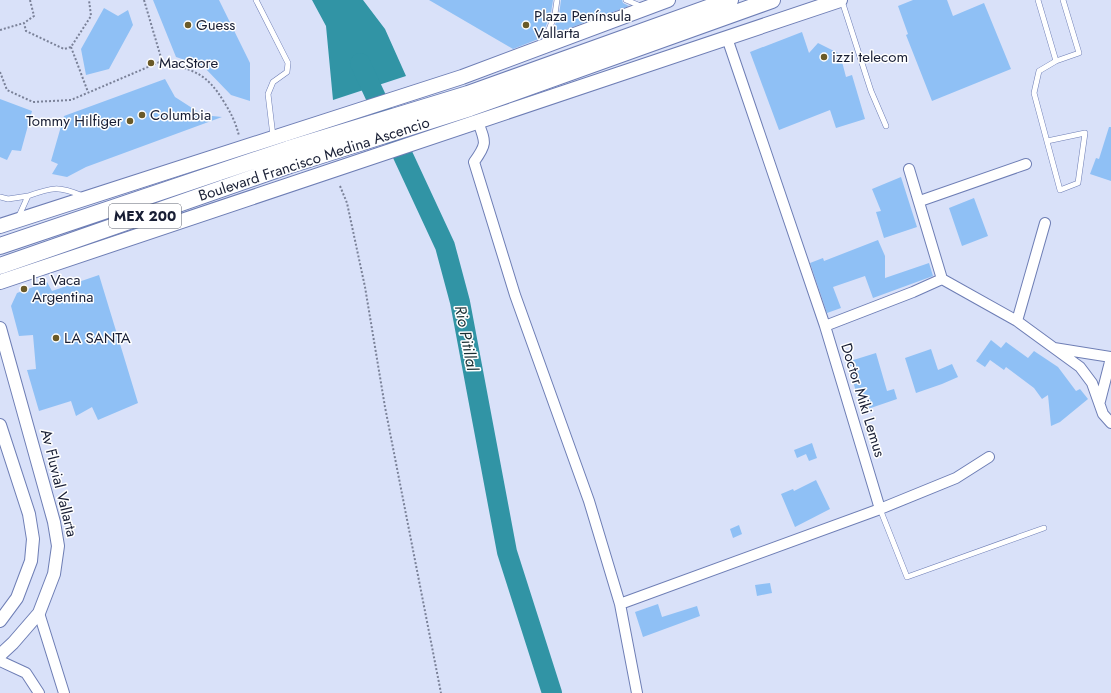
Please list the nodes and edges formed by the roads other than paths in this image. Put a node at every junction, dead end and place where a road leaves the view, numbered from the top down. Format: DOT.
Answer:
graph roads {
  1 [pos="256,0"];
  2 [pos="557,0"];
  3 [pos="626,0"];
  4 [pos="668,0"];
  5 [pos="730,0"];
  6 [pos="772,0"];
  7 [pos="841,0"];
  8 [pos="1038,0"];
  9 [pos="1063,0"];
  10 [pos="646,8"];
  11 [pos="727,38"];
  12 [pos="541,49"];
  13 [pos="1056,62"];
  14 [pos="469,101"];
  15 [pos="476,123"];
  16 [pos="886,126"];
  17 [pos="273,139"];
  18 [pos="288,141"];
  19 [pos="1047,141"];
  20 [pos="1026,164"];
  21 [pos="909,169"];
  22 [pos="28,196"];
  23 [pos="0,197"];
  24 [pos="88,198"];
  25 [pos="920,201"];
  26 [pos="17,220"];
  27 [pos="1045,222"];
  28 [pos="0,226"];
  29 [pos="0,246"];
  30 [pos="0,266"];
  31 [pos="942,279"];
  32 [pos="0,282"];
  33 [pos="1016,321"];
  34 [pos="825,326"];
  35 [pos="0,328"];
  36 [pos="1054,348"];
  37 [pos="1111,358"];
  38 [pos="1100,401"];
  39 [pos="1111,423"];
  40 [pos="0,425"];
  41 [pos="989,457"];
  42 [pos="880,509"];
  43 [pos="1044,528"];
  44 [pos="620,604"];
  45 [pos="39,613"];
  46 [pos="0,620"];
  47 [pos="0,655"];
  48 [pos="0,661"];
  49 [pos="39,693"];
  50 [pos="64,693"];
  51 [pos="637,693"];
  1 -- 17 [label="lane"];
  2 -- 12 [label="lane"];
  3 -- 10 [label="lane"];
  4 -- 10 [label="main road"];
  5 -- 14 [label="highway, MEX 200"];
  6 -- 14 [label="highway, MEX 200"];
  7 -- 11 [label="main road"];
  7 -- 16 [label="lane"];
  8 -- 13 [label="lane"];
  9 -- 13 [label="lane"];
  10 -- 12 [label="main road"];
  11 -- 15 [label="main road"];
  11 -- 34 [label="street, Doctor Miki Lemus"];
  12 -- 18 [label="main road"];
  13 -- 19 [label="lane"];
  14 -- 18 [label="highway, Boulevard Francisco Medina Ascencio / MEX 200"];
  14 -- 30 [label="highway, Boulevard Francisco Medina Ascencio / MEX 200"];
  15 -- 32 [label="main road"];
  15 -- 44 [label="street"];
  17 -- 18 [label="main road"];
  17 -- 24 [label="main road"];
  18 -- 29 [label="highway, Boulevard Francisco Medina Ascencio / MEX 200"];
  19 -- 19 [label="lane"];
  20 -- 25 [label="street"];
  21 -- 25 [label="street"];
  22 -- 23 [label="lane"];
  22 -- 24 [label="lane"];
  22 -- 26 [label="lane"];
  24 -- 26 [label="main road"];
  25 -- 31 [label="street"];
  26 -- 28 [label="main road"];
  27 -- 33 [label="street"];
  31 -- 33 [label="street"];
  31 -- 34 [label="street"];
  33 -- 36 [label="street"];
  34 -- 42 [label="street, Doctor Miki Lemus"];
  35 -- 45 [label="street, Av Fluvial Vallarta"];
  36 -- 37 [label="street"];
  36 -- 38 [label="street"];
  37 -- 38 [label="street"];
  38 -- 39 [label="street"];
  40 -- 46 [label="street"];
  41 -- 42 [label="street"];
  42 -- 43 [label="lane"];
  42 -- 44 [label="street"];
  44 -- 51 [label="street"];
  45 -- 47 [label="street, Av Fluvial Vallarta"];
  45 -- 50 [label="street"];
  48 -- 49 [label="street"];
}
